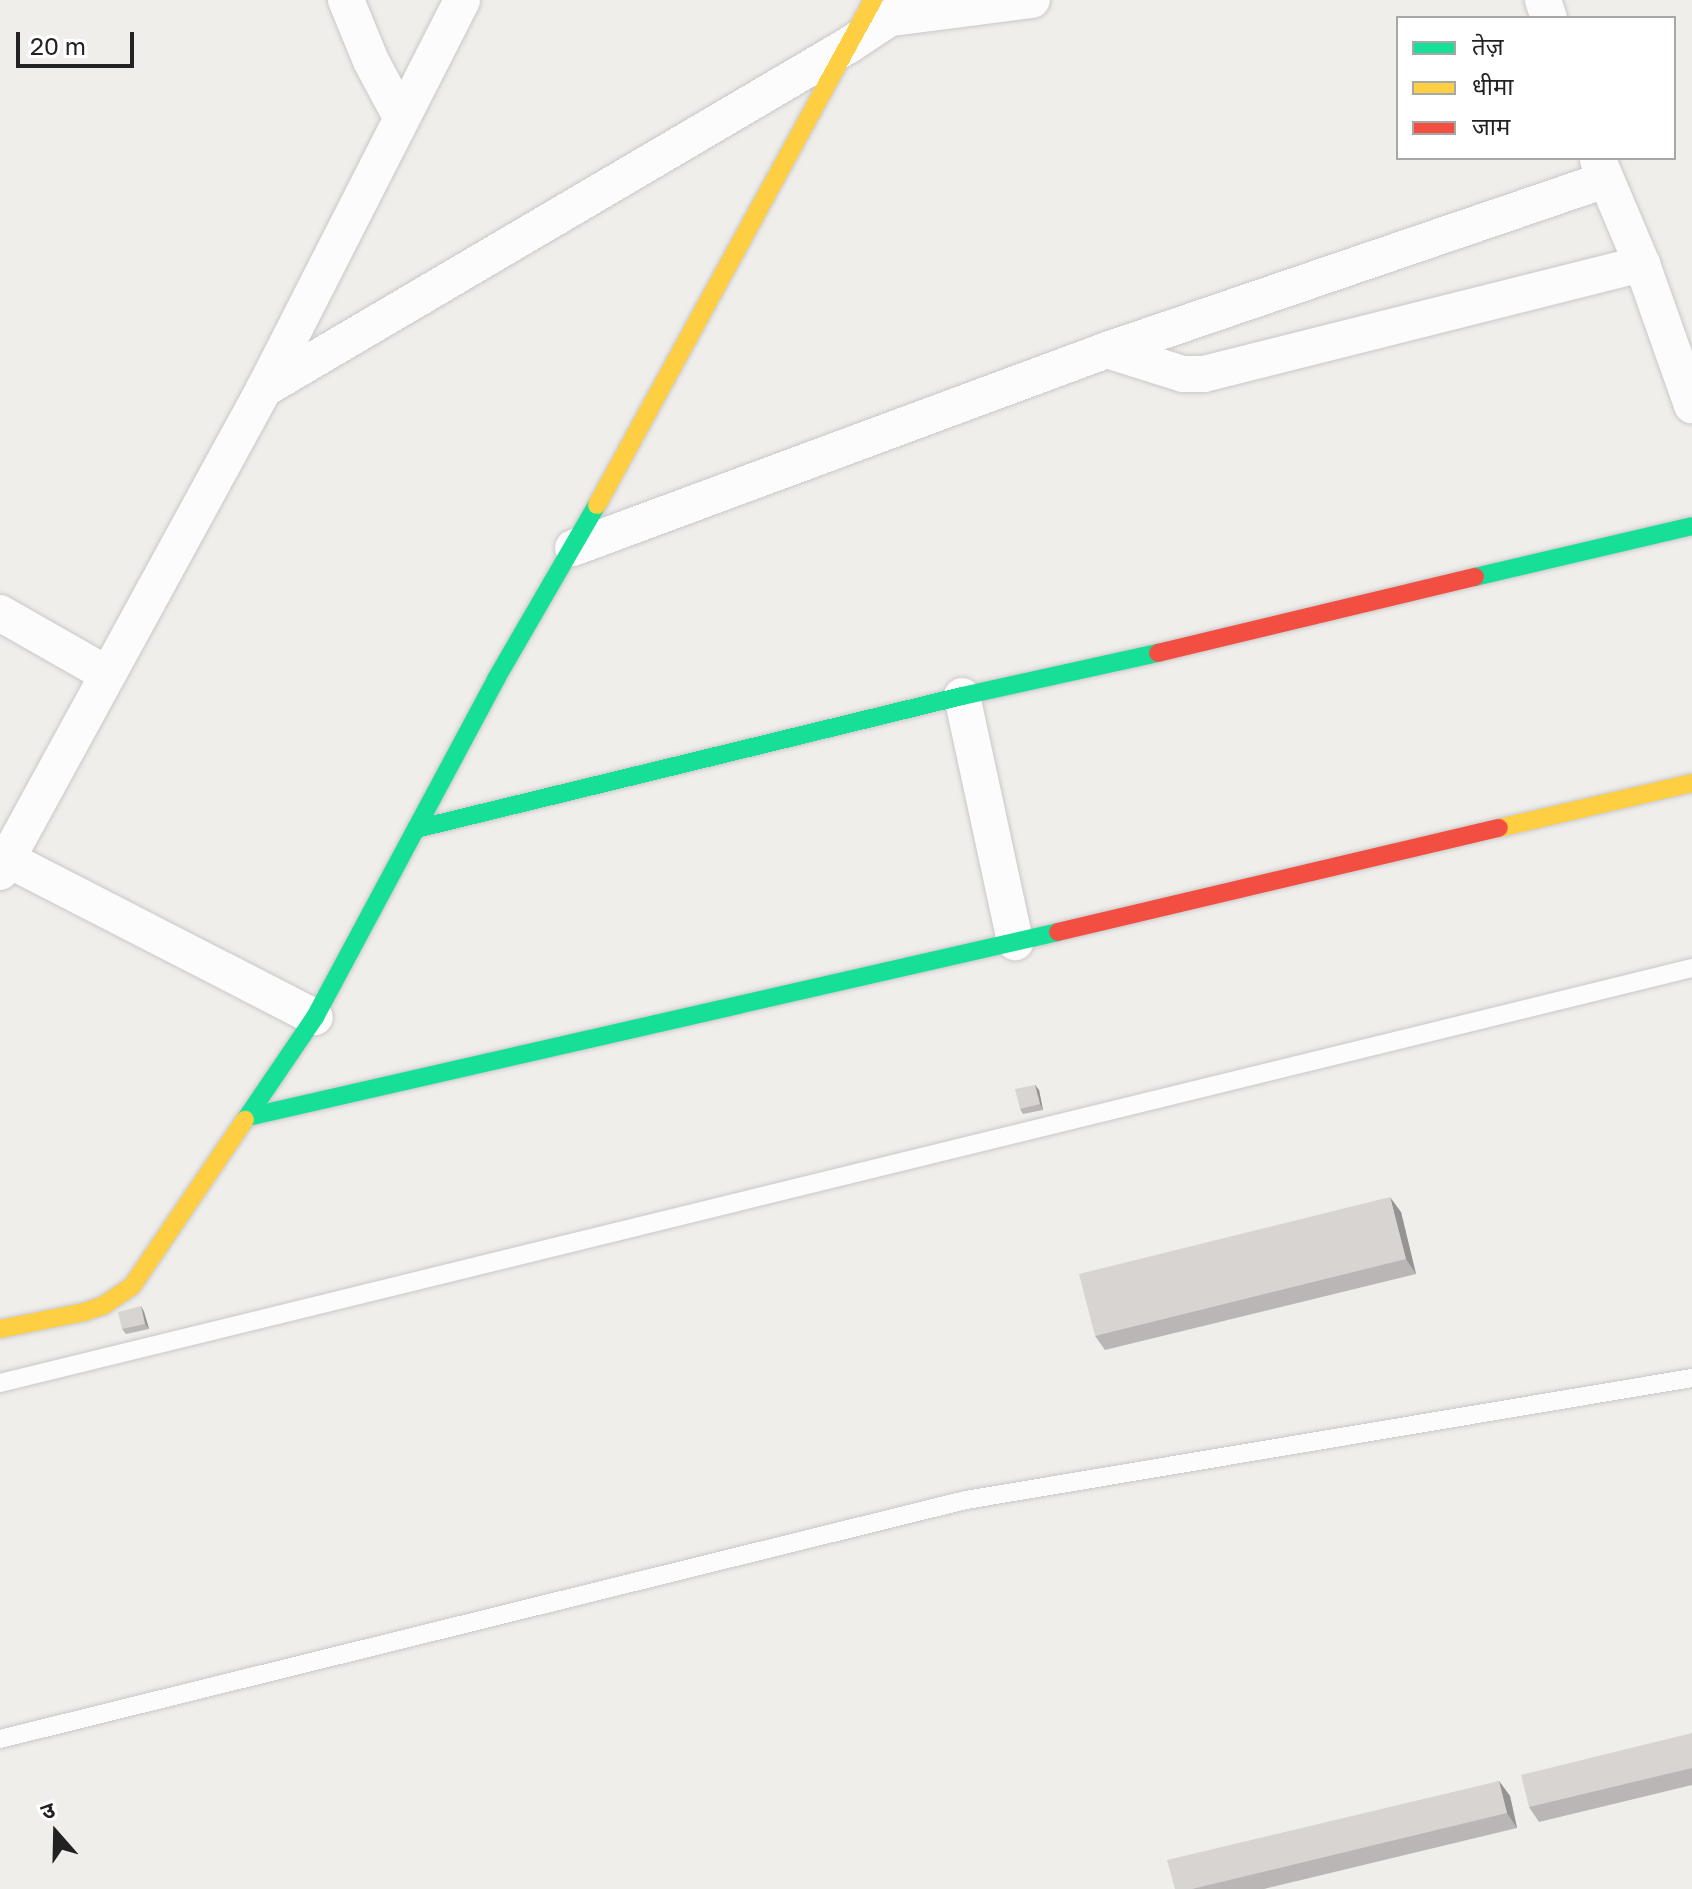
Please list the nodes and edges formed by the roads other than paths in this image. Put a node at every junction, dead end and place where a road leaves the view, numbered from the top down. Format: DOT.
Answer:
graph roads {
  1 [pos="346,0"];
  2 [pos="462,0"];
  3 [pos="1032,0"];
  4 [pos="893,6"];
  5 [pos="849,45"];
  6 [pos="401,117"];
  7 [pos="1602,169"];
  8 [pos="1642,264"];
  9 [pos="1679,325"];
  10 [pos="1107,350"];
  11 [pos="264,389"];
  12 [pos="1692,405"];
  13 [pos="1692,526"];
  14 [pos="573,548"];
  15 [pos="0,613"];
  16 [pos="107,674"];
  17 [pos="962,696"];
  18 [pos="1692,783"];
  19 [pos="416,829"];
  20 [pos="4,866"];
  21 [pos="1015,942"];
  22 [pos="1692,968"];
  23 [pos="315,1017"];
  24 [pos="248,1117"];
  25 [pos="0,1329"];
  26 [pos="1692,1378"];
  27 [pos="0,1383"];
  28 [pos="0,1739"];
  1 -- 6 [label="street"];
  2 -- 6 [label="street"];
  3 -- 4 [label="street"];
  4 -- 5 [label="street"];
  5 -- 11 [label="street"];
  5 -- 14 [label="street"];
  6 -- 11 [label="street"];
  7 -- 8 [label="street"];
  7 -- 10 [label="street"];
  8 -- 9 [label="street"];
  8 -- 10 [label="street"];
  9 -- 12 [label="street"];
  10 -- 14 [label="street"];
  11 -- 16 [label="street"];
  13 -- 17 [label="street"];
  14 -- 19 [label="street"];
  15 -- 16 [label="street"];
  16 -- 20 [label="street"];
  17 -- 19 [label="street"];
  17 -- 21 [label="street"];
  18 -- 21 [label="street"];
  19 -- 23 [label="street"];
  20 -- 23 [label="street"];
  21 -- 24 [label="street"];
  22 -- 27 [label="lane"];
  23 -- 24 [label="street"];
  24 -- 25 [label="street"];
  26 -- 28 [label="lane"];
}
